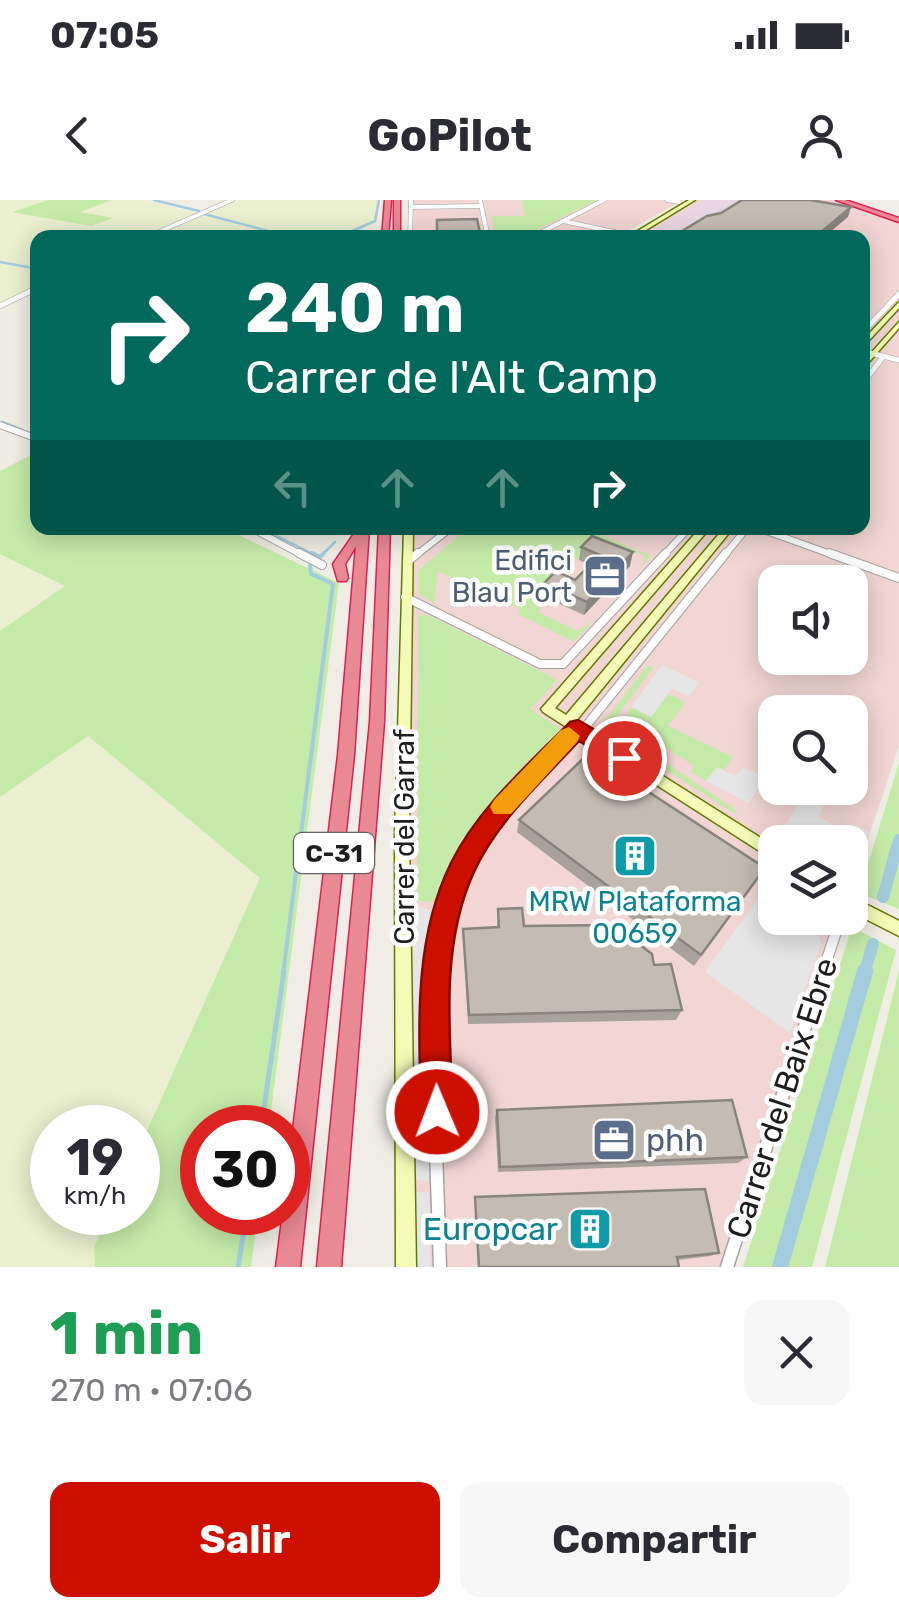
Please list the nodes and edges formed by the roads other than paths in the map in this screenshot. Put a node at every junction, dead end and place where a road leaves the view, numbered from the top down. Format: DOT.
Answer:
graph roads {
  1 [pos="232,200"];
  2 [pos="398,200"];
  3 [pos="604,200"];
  4 [pos="667,200"];
  5 [pos="839,200"];
  6 [pos="853,200"];
  7 [pos="862,200"];
  8 [pos="684,201"];
  9 [pos="481,203"];
  10 [pos="387,204"];
  11 [pos="411,204"];
  12 [pos="898,217"];
  13 [pos="563,221"];
  14 [pos="163,230"];
  15 [pos="376,230"];
  16 [pos="385,230"];
  17 [pos="397,230"];
  18 [pos="410,230"];
  19 [pos="486,230"];
  20 [pos="546,230"];
  21 [pos="602,230"];
  22 [pos="633,230"];
  23 [pos="30,291"];
  24 [pos="899,294"];
  25 [pos="899,304"];
  26 [pos="0,306"];
  27 [pos="899,324"];
  28 [pos="870,325"];
  29 [pos="870,338"];
  30 [pos="870,352"];
  31 [pos="874,354"];
  32 [pos="884,356"];
  33 [pos="870,359"];
  34 [pos="899,360"];
  35 [pos="870,374"];
  36 [pos="0,425"];
  37 [pos="30,436"];
  38 [pos="264,535"];
  39 [pos="358,535"];
  40 [pos="361,535"];
  41 [pos="384,535"];
  42 [pos="408,535"];
  43 [pos="442,535"];
  44 [pos="683,535"];
  45 [pos="699,535"];
  46 [pos="725,535"];
  47 [pos="740,535"];
  48 [pos="778,535"];
  49 [pos="347,553"];
  50 [pos="407,562"];
  51 [pos="322,565"];
  52 [pos="342,578"];
  53 [pos="899,578"];
  54 [pos="405,597"];
  55 [pos="354,605"];
  56 [pos="547,666"];
  57 [pos="576,727"];
  58 [pos="758,845"];
  59 [pos="868,912"];
  60 [pos="899,930"];
  61 [pos="832,935"];
  62 [pos="288,1267"];
  63 [pos="329,1267"];
  64 [pos="406,1267"];
  65 [pos="440,1267"];
  66 [pos="726,1267"];
  1 -- 14 [label="street"];
  2 -- 17 [label="highway"];
  3 -- 13 [label="street"];
  4 -- 8 [label="street"];
  5 -- 12 [label="highway"];
  6 -- 12 [label="highway"];
  7 -- 12 [label="highway"];
  8 -- 22 [label="street"];
  9 -- 11 [label="street"];
  9 -- 19 [label="street"];
  10 -- 15 [label="highway"];
  10 -- 16 [label="highway"];
  11 -- 18 [label="street"];
  13 -- 20 [label="street"];
  13 -- 21 [label="street"];
  23 -- 26 [label="street"];
  24 -- 28 [label="street"];
  25 -- 29 [label="street"];
  27 -- 31 [label="street"];
  30 -- 31 [label="street"];
  31 -- 32 [label="street"];
  31 -- 33 [label="street"];
  32 -- 34 [label="street"];
  32 -- 35 [label="street"];
  36 -- 37 [label="street"];
  38 -- 51 [label="street"];
  39 -- 49 [label="highway"];
  40 -- 55 [label="highway, C-31"];
  41 -- 63 [label="highway, C-31"];
  42 -- 50 [label="street, Carrer del Garraf"];
  43 -- 50 [label="street"];
  44 -- 56 [label="street"];
  45 -- 57 [label="street"];
  46 -- 57 [label="street"];
  47 -- 57 [label="street"];
  48 -- 53 [label="street"];
  49 -- 51 [label="highway"];
  49 -- 52 [label="highway"];
  50 -- 54 [label="street, Carrer del Garraf"];
  51 -- 52 [label="highway"];
  52 -- 55 [label="highway"];
  54 -- 56 [label="street"];
  54 -- 64 [label="street, Carrer del Garraf"];
  55 -- 62 [label="highway, C-31"];
  57 -- 58 [label="street"];
  57 -- 65 [label="street"];
  59 -- 60 [label="street"];
  61 -- 66 [label="street, Carrer del Baix Ebre"];
}
